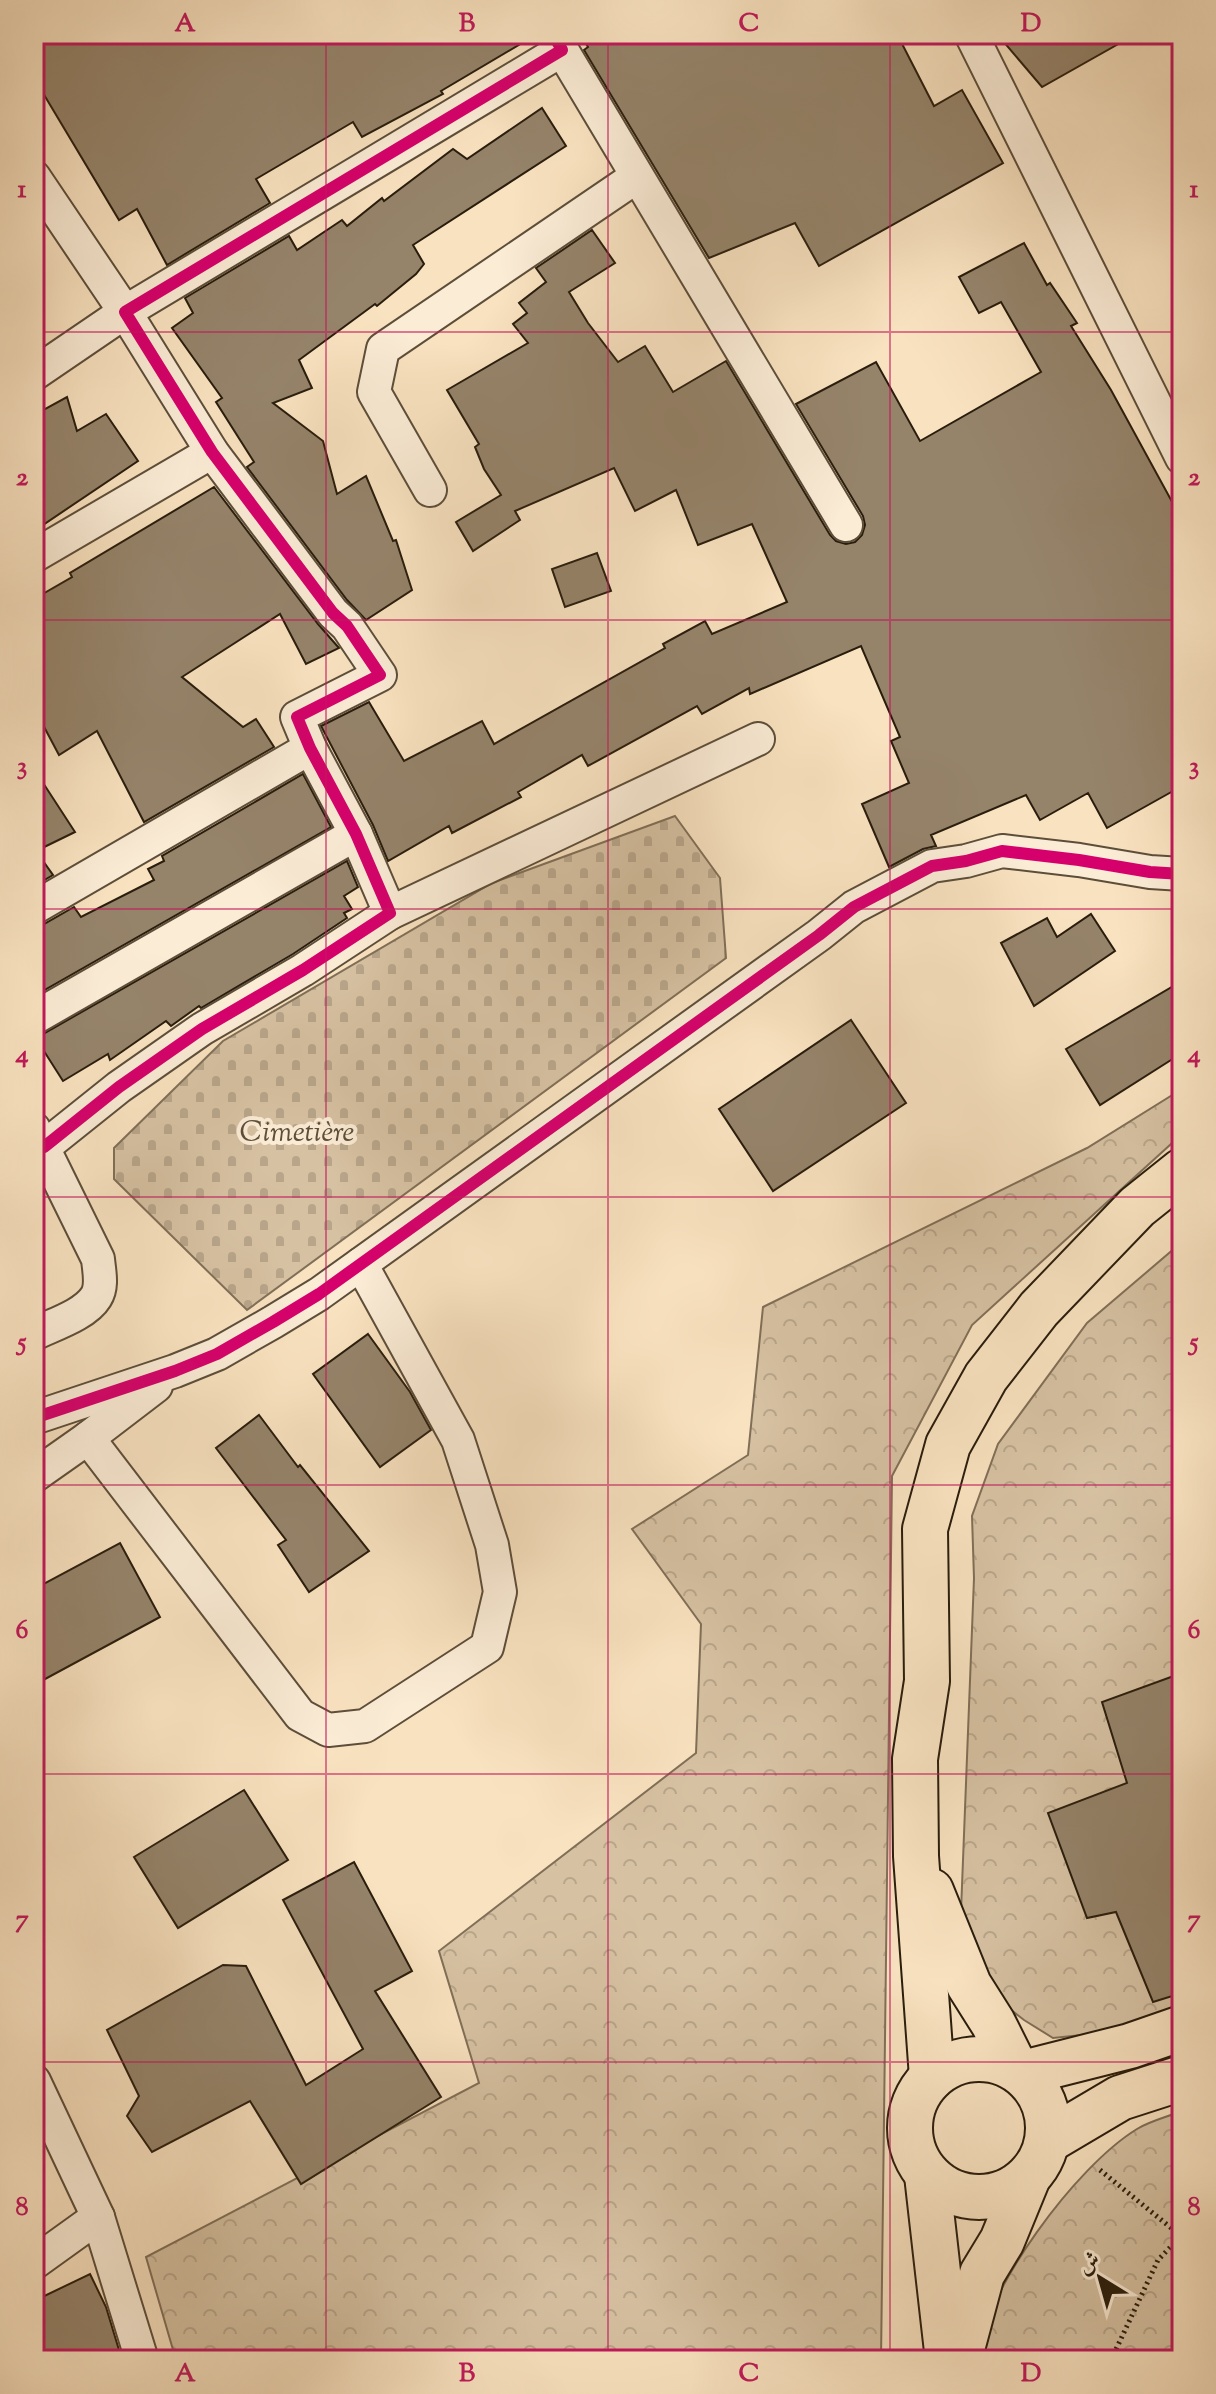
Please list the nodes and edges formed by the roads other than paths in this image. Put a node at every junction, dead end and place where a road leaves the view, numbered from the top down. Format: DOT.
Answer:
graph roads {
  1 [pos="971,34"];
  2 [pos="558,42"];
  3 [pos="636,177"];
  4 [pos="38,193"];
  5 [pos="125,312"];
  6 [pos="34,374"];
  7 [pos="1172,411"];
  8 [pos="212,452"];
  9 [pos="1182,458"];
  10 [pos="430,490"];
  11 [pos="846,525"];
  12 [pos="34,556"];
  13 [pos="758,739"];
  14 [pos="310,748"];
  15 [pos="356,834"];
  16 [pos="1182,874"];
  17 [pos="34,908"];
  18 [pos="390,913"];
  19 [pos="34,1018"];
  20 [pos="39,1138"];
  21 [pos="1182,1171"];
  22 [pos="361,1264"];
  23 [pos="34,1334"];
  24 [pos="175,1371"];
  25 [pos="34,1418"];
  26 [pos="88,1438"];
  27 [pos="34,1476"];
  28 [pos="916,1856"];
  29 [pos="1182,2028"];
  30 [pos="1019,2070"];
  31 [pos="932,2077"];
  32 [pos="1182,2078"];
  33 [pos="34,2081"];
  34 [pos="1049,2140"];
  35 [pos="927,2175"];
  36 [pos="1027,2180"];
  37 [pos="98,2217"];
  38 [pos="34,2263"];
  39 [pos="978,2354"];
  40 [pos="142,2360"];
  41 [pos="948,2360"];
  1 -- 7 [label="street"];
  2 -- 3 [label="street"];
  2 -- 5 [label="street"];
  3 -- 10 [label="street"];
  3 -- 11 [label="street"];
  4 -- 5 [label="street"];
  5 -- 6 [label="street"];
  5 -- 8 [label="street"];
  7 -- 9 [label="street"];
  8 -- 12 [label="street"];
  8 -- 14 [label="street"];
  13 -- 18 [label="street"];
  14 -- 15 [label="street"];
  14 -- 17 [label="street"];
  15 -- 18 [label="street"];
  15 -- 19 [label="street"];
  16 -- 22 [label="street"];
  18 -- 20 [label="street"];
  20 -- 23 [label="street"];
  21 -- 28 [label="main road"];
  22 -- 24 [label="street"];
  22 -- 26 [label="street"];
  24 -- 25 [label="street"];
  24 -- 26 [label="street"];
  26 -- 27 [label="street"];
  28 -- 30 [label="main road"];
  28 -- 31 [label="main road"];
  29 -- 30 [label="main road"];
  30 -- 31 [label="main road"];
  30 -- 34 [label="main road"];
  31 -- 35 [label="main road"];
  32 -- 34 [label="main road"];
  33 -- 37 [label="street"];
  34 -- 36 [label="main road"];
  35 -- 36 [label="main road"];
  35 -- 41 [label="main road"];
  36 -- 39 [label="main road"];
  37 -- 38 [label="street"];
  37 -- 40 [label="street"];
}
